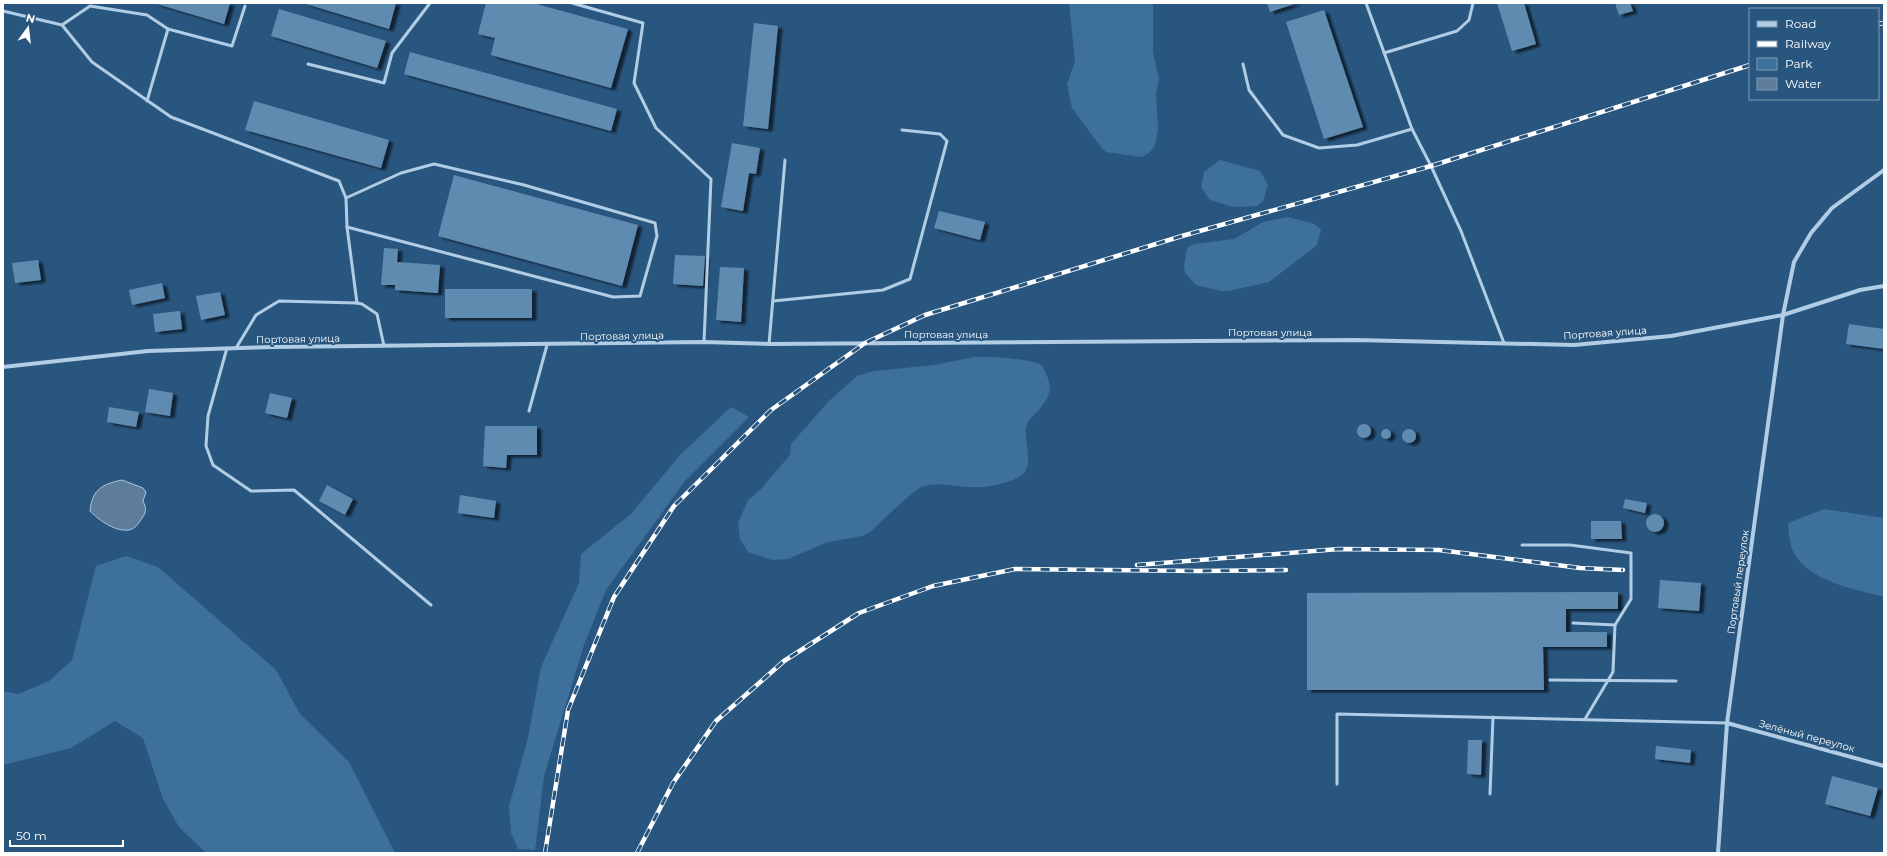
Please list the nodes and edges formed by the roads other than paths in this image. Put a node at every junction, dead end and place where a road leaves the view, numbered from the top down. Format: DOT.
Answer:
graph roads {
  1 [pos="430,3"];
  2 [pos="572,3"];
  3 [pos="1366,3"];
  4 [pos="1473,3"];
  5 [pos="90,4"];
  6 [pos="245,6"];
  7 [pos="3,11"];
  8 [pos="62,25"];
  9 [pos="168,29"];
  10 [pos="1384,53"];
  11 [pos="308,64"];
  12 [pos="1243,64"];
  13 [pos="147,101"];
  14 [pos="902,130"];
  15 [pos="1412,130"];
  16 [pos="785,160"];
  17 [pos="1884,170"];
  18 [pos="346,198"];
  19 [pos="348,227"];
  20 [pos="1884,286"];
  21 [pos="773,300"];
  22 [pos="357,303"];
  23 [pos="1783,315"];
  24 [pos="704,342"];
  25 [pos="1504,343"];
  26 [pos="769,344"];
  27 [pos="547,345"];
  28 [pos="384,346"];
  29 [pos="227,348"];
  30 [pos="236,348"];
  31 [pos="3,366"];
  32 [pos="529,411"];
  33 [pos="1522,545"];
  34 [pos="431,605"];
  35 [pos="1573,623"];
  36 [pos="1615,625"];
  37 [pos="1550,680"];
  38 [pos="1608,680"];
  39 [pos="1676,681"];
  40 [pos="1493,717"];
  41 [pos="1585,719"];
  42 [pos="1727,722"];
  43 [pos="1884,766"];
  44 [pos="1337,784"];
  45 [pos="1490,794"];
  46 [pos="1718,853"];
  1 -- 11 [label="lane"];
  2 -- 24 [label="lane"];
  3 -- 10 [label="lane"];
  4 -- 10 [label="lane"];
  5 -- 8 [label="lane"];
  5 -- 9 [label="lane"];
  6 -- 9 [label="lane"];
  7 -- 8 [label="lane"];
  8 -- 13 [label="lane"];
  9 -- 13 [label="lane"];
  10 -- 15 [label="lane"];
  12 -- 15 [label="lane"];
  13 -- 18 [label="lane"];
  14 -- 21 [label="lane"];
  15 -- 25 [label="lane"];
  16 -- 21 [label="lane"];
  17 -- 23 [label="street, Портовый переулок"];
  18 -- 19 [label="lane"];
  18 -- 19 [label="lane"];
  19 -- 22 [label="lane"];
  20 -- 23 [label="street, Портовая улица"];
  21 -- 26 [label="lane"];
  22 -- 28 [label="lane"];
  22 -- 30 [label="lane"];
  23 -- 25 [label="street, Портовая улица"];
  23 -- 42 [label="street, Портовый переулок"];
  24 -- 26 [label="street, Портовая улица"];
  24 -- 27 [label="street, Портовая улица"];
  25 -- 26 [label="street, Портовая улица"];
  27 -- 28 [label="street, Портовая улица"];
  27 -- 32 [label="lane"];
  28 -- 30 [label="street, Портовая улица"];
  29 -- 30 [label="street, Портовая улица"];
  29 -- 31 [label="street, Портовая улица"];
  29 -- 34 [label="lane"];
  33 -- 36 [label="lane"];
  35 -- 36 [label="lane"];
  36 -- 38 [label="lane"];
  37 -- 38 [label="lane"];
  38 -- 39 [label="lane"];
  38 -- 41 [label="lane"];
  40 -- 41 [label="lane"];
  40 -- 44 [label="lane"];
  40 -- 45 [label="lane"];
  41 -- 42 [label="lane"];
  42 -- 43 [label="street, Зелёный переулок"];
  42 -- 46 [label="street, Портовый переулок"];
}
